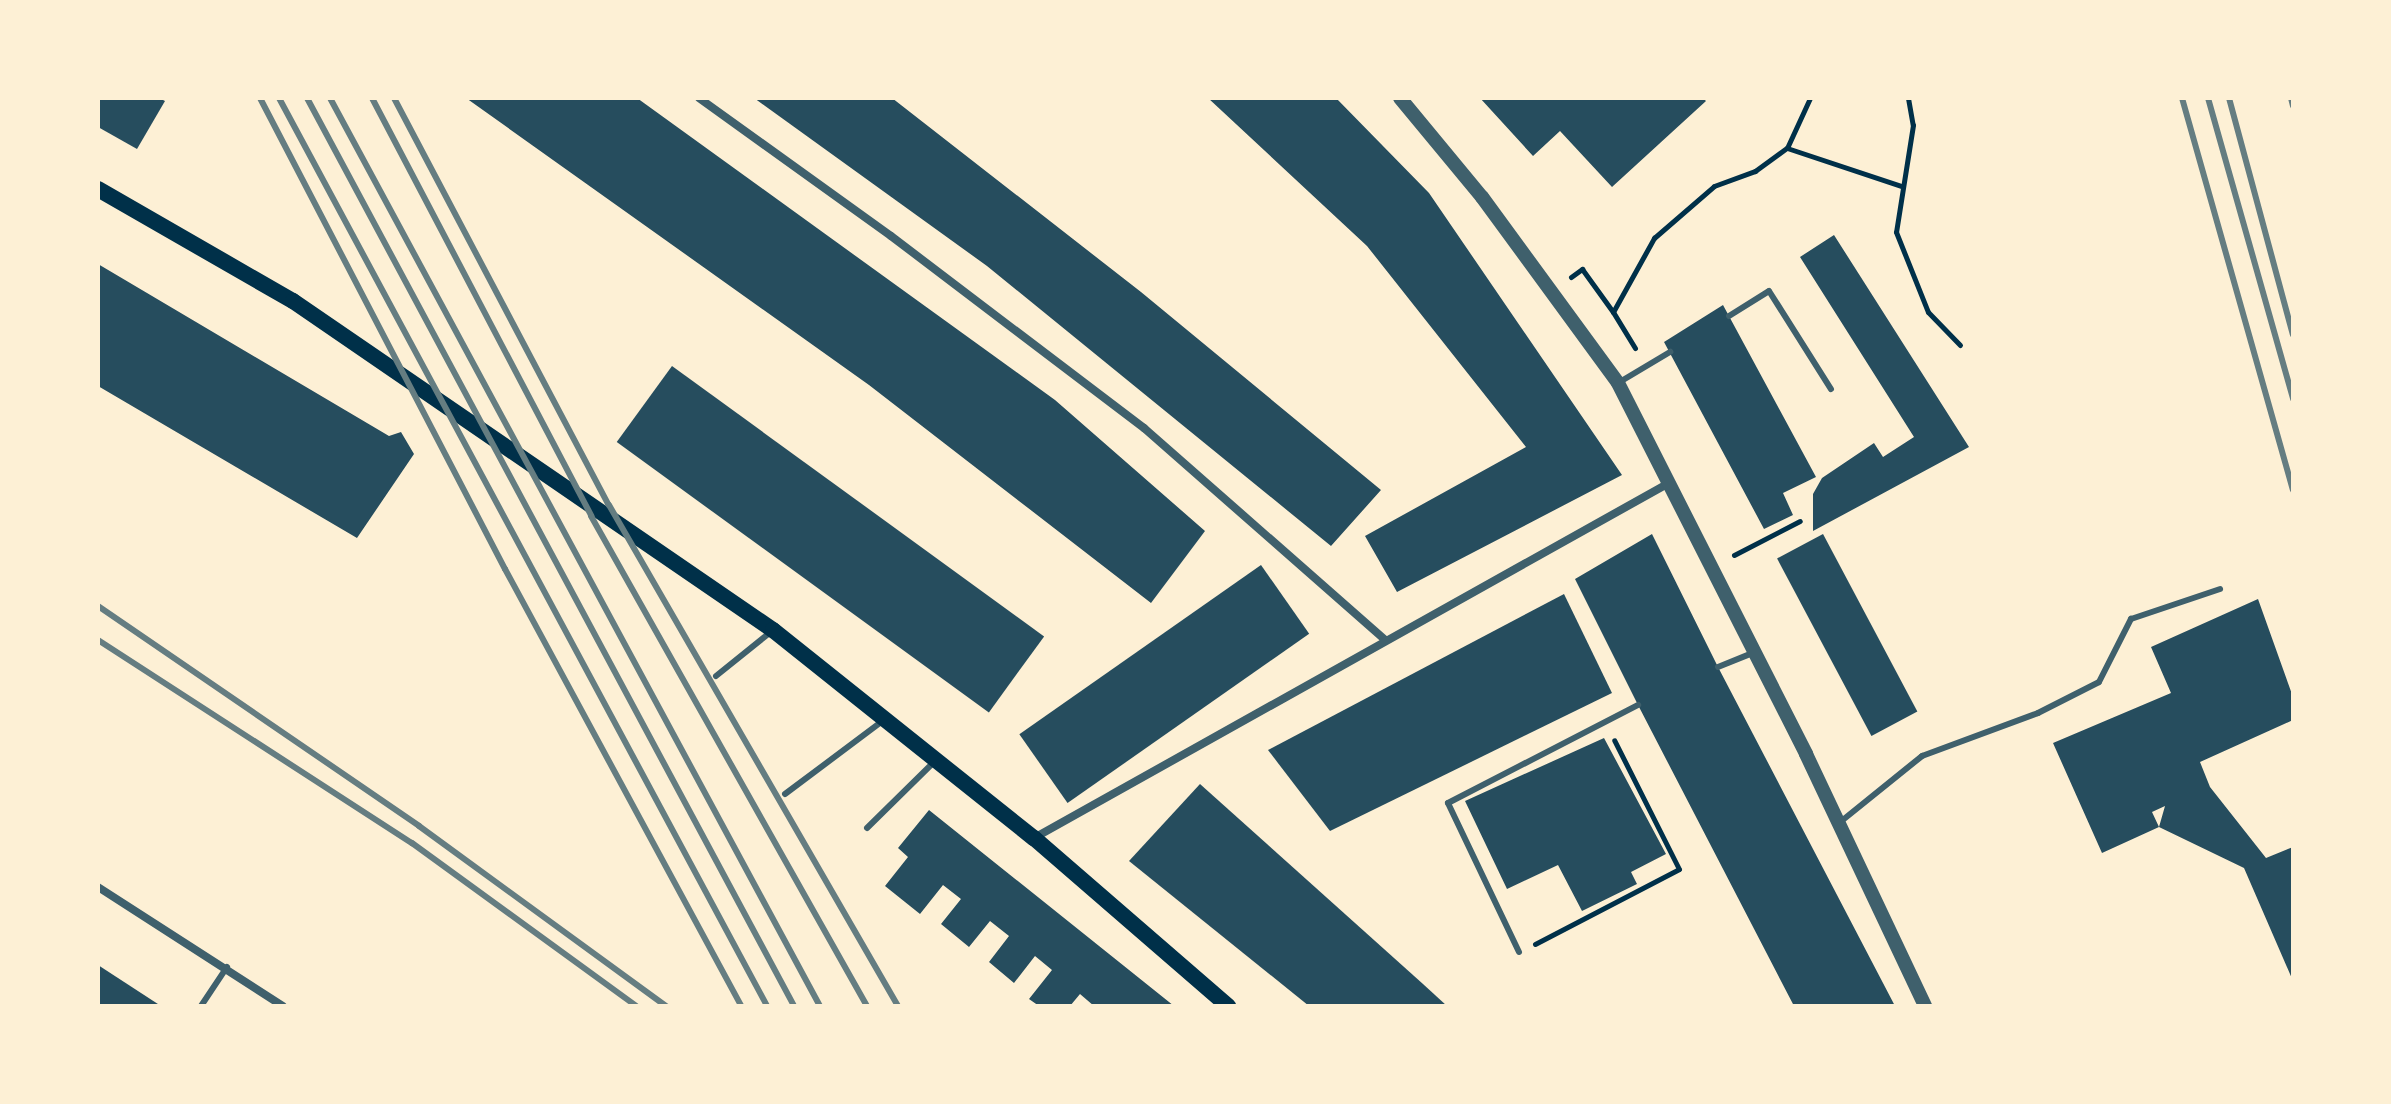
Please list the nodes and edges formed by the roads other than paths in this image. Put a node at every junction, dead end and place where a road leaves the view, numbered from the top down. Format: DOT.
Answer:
graph roads {
  1 [pos="699,98"];
  2 [pos="1400,98"];
  3 [pos="98,189"];
  4 [pos="1729,316"];
  5 [pos="1670,352"];
  6 [pos="1618,383"];
  7 [pos="1831,389"];
  8 [pos="1670,483"];
  9 [pos="2220,589"];
  10 [pos="773,630"];
  11 [pos="1384,639"];
  12 [pos="1755,651"];
  13 [pos="1718,667"];
  14 [pos="716,676"];
  15 [pos="1638,705"];
  16 [pos="884,720"];
  17 [pos="936,759"];
  18 [pos="785,794"];
  19 [pos="1839,823"];
  20 [pos="867,828"];
  21 [pos="1034,838"];
  22 [pos="98,887"];
  23 [pos="1519,952"];
  24 [pos="227,967"];
  25 [pos="201,1006"];
  26 [pos="283,1006"];
  27 [pos="1228,1006"];
  28 [pos="1925,1006"];
  1 -- 11 [label="street"];
  2 -- 6 [label="street"];
  3 -- 10 [label="main road"];
  4 -- 7 [label="lane"];
  5 -- 6 [label="lane"];
  6 -- 8 [label="street"];
  8 -- 11 [label="street"];
  8 -- 12 [label="street"];
  9 -- 19 [label="lane"];
  10 -- 14 [label="lane"];
  10 -- 16 [label="main road"];
  11 -- 21 [label="street"];
  12 -- 13 [label="lane"];
  12 -- 19 [label="street"];
  15 -- 23 [label="lane"];
  16 -- 17 [label="main road"];
  16 -- 18 [label="lane"];
  17 -- 20 [label="lane"];
  17 -- 21 [label="main road"];
  19 -- 28 [label="street"];
  21 -- 27 [label="main road"];
  22 -- 24 [label="street"];
  24 -- 25 [label="lane"];
  24 -- 26 [label="street"];
}
